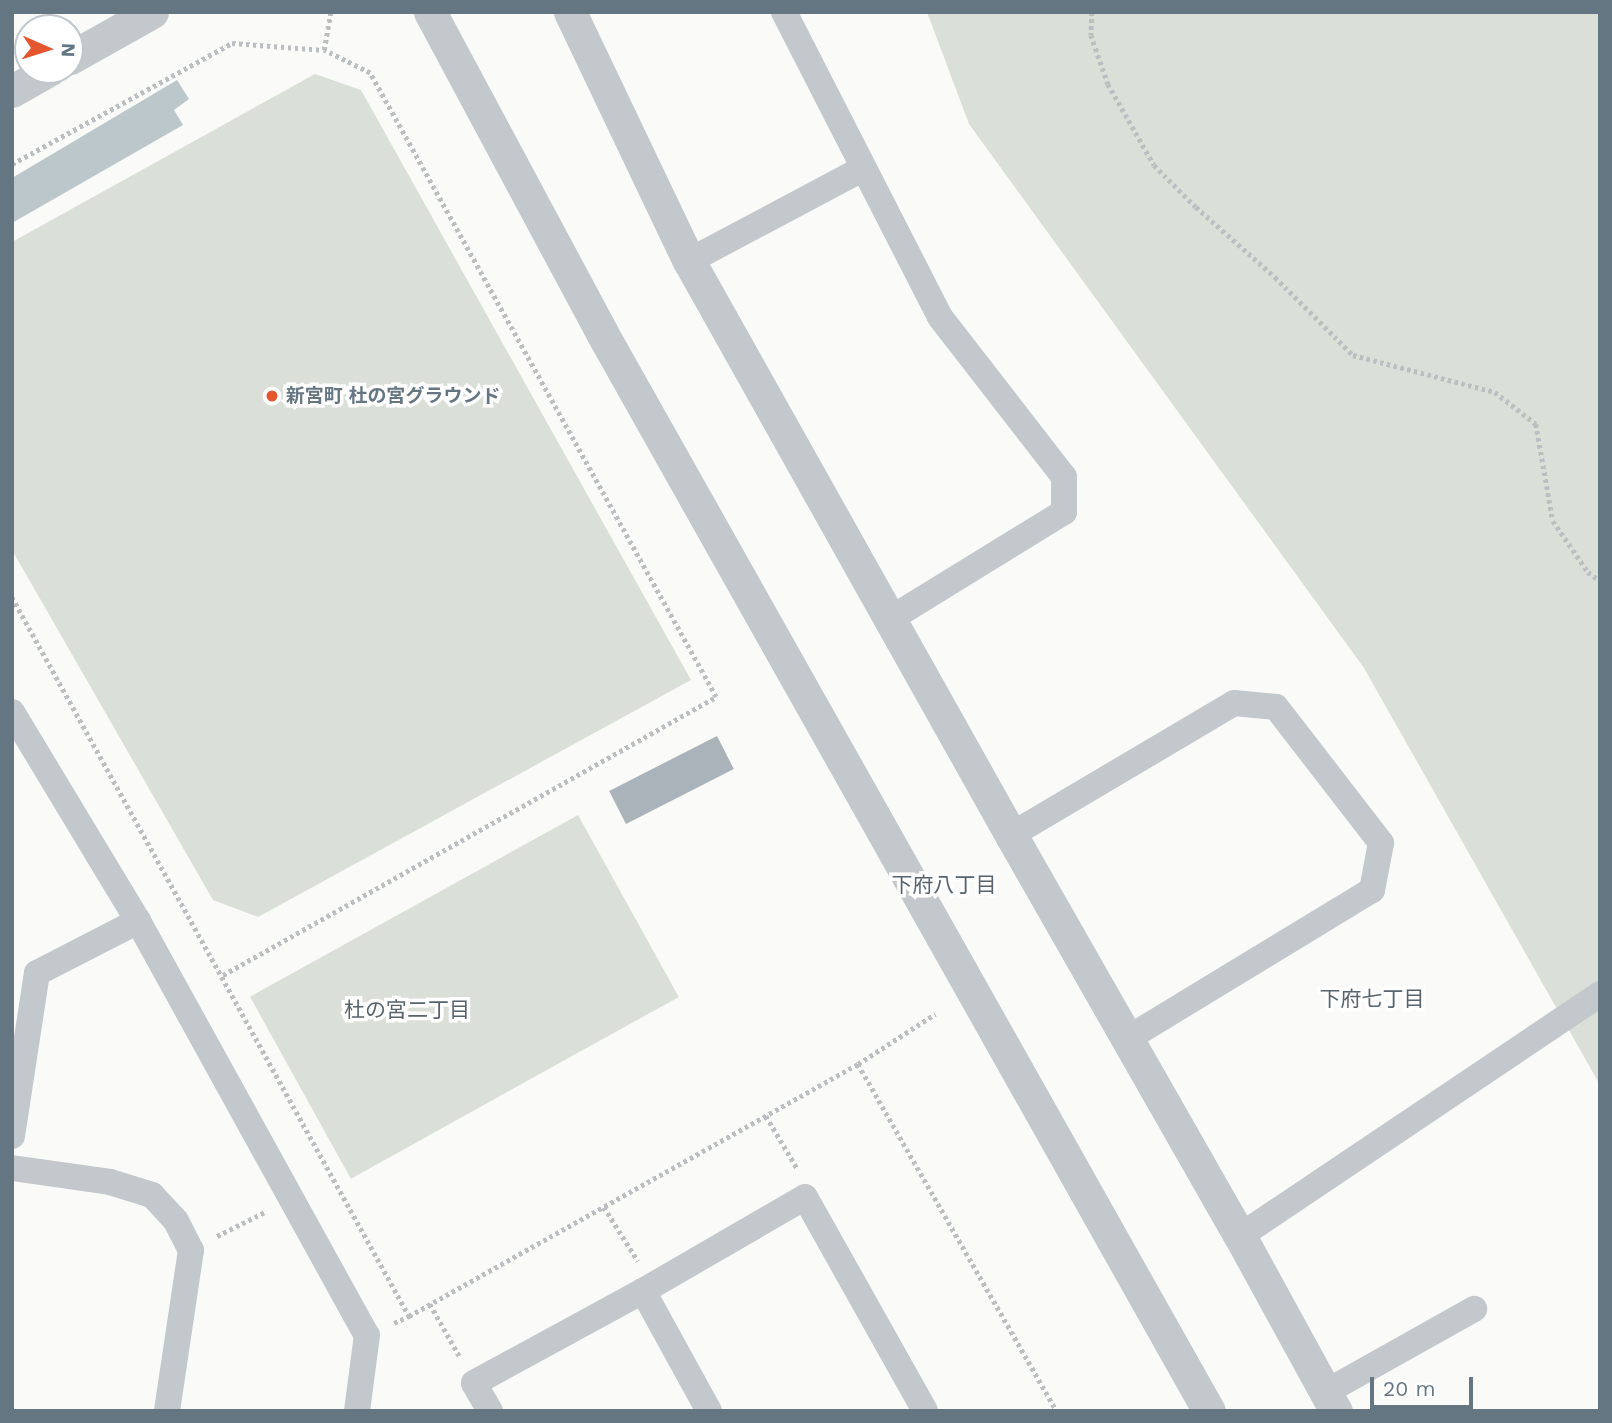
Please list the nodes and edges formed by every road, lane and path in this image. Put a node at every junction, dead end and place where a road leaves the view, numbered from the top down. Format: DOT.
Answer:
graph roads {
  1 [pos="152,12"];
  2 [pos="331,12"];
  3 [pos="430,12"];
  4 [pos="570,12"];
  5 [pos="784,12"];
  6 [pos="1092,12"];
  7 [pos="84,50"];
  8 [pos="324,50"];
  9 [pos="12,164"];
  10 [pos="862,169"];
  11 [pos="689,261"];
  12 [pos="1600,581"];
  13 [pos="12,597"];
  14 [pos="890,619"];
  15 [pos="12,712"];
  16 [pos="1011,835"];
  17 [pos="138,920"];
  18 [pos="223,975"];
  19 [pos="1600,994"];
  20 [pos="935,1014"];
  21 [pos="1127,1040"];
  22 [pos="858,1064"];
  23 [pos="766,1116"];
  24 [pos="12,1136"];
  25 [pos="12,1168"];
  26 [pos="805,1197"];
  27 [pos="291,1198"];
  28 [pos="604,1207"];
  29 [pos="1241,1236"];
  30 [pos="191,1250"];
  31 [pos="648,1288"];
  32 [pos="430,1304"];
  33 [pos="1474,1309"];
  34 [pos="474,1382"];
  35 [pos="1331,1402"];
  36 [pos="167,1411"];
  37 [pos="357,1411"];
  38 [pos="491,1411"];
  39 [pos="709,1411"];
  40 [pos="925,1411"];
  41 [pos="1057,1411"];
  42 [pos="1209,1411"];
  1 -- 7 [label="street"];
  2 -- 8 [label="path"];
  3 -- 42 [label="street"];
  4 -- 11 [label="street"];
  5 -- 10 [label="street"];
  6 -- 12 [label="path"];
  8 -- 9 [label="path"];
  8 -- 18 [label="path"];
  10 -- 11 [label="street"];
  10 -- 14 [label="street"];
  11 -- 14 [label="street"];
  13 -- 18 [label="path"];
  14 -- 16 [label="street"];
  15 -- 17 [label="street"];
  16 -- 21 [label="street"];
  16 -- 21 [label="street"];
  17 -- 24 [label="street"];
  17 -- 27 [label="street"];
  18 -- 32 [label="path"];
  19 -- 29 [label="street"];
  20 -- 22 [label="path"];
  21 -- 29 [label="street"];
  22 -- 23 [label="path"];
  22 -- 41 [label="path"];
  23 -- 26 [label="path"];
  23 -- 28 [label="path"];
  25 -- 30 [label="street"];
  26 -- 31 [label="street"];
  26 -- 40 [label="street"];
  27 -- 30 [label="path"];
  27 -- 37 [label="street"];
  28 -- 31 [label="path"];
  28 -- 32 [label="path"];
  29 -- 35 [label="street"];
  30 -- 36 [label="street"];
  31 -- 34 [label="street"];
  31 -- 39 [label="street"];
  32 -- 34 [label="path"];
  33 -- 35 [label="street"];
  34 -- 38 [label="street"];
}
